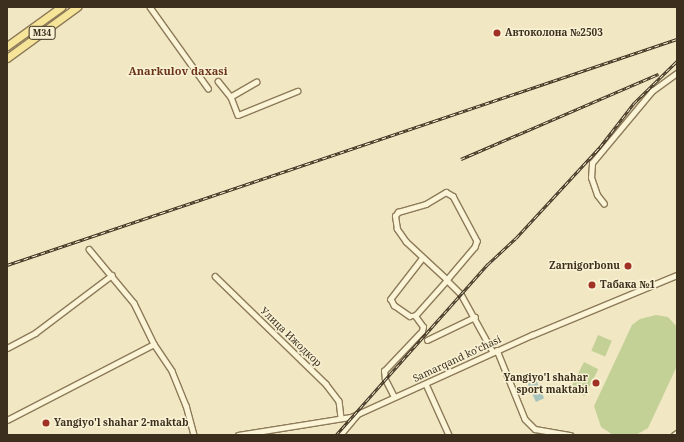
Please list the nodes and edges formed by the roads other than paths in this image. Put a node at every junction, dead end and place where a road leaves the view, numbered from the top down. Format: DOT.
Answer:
graph roads {
  1 [pos="61,7"];
  2 [pos="77,7"];
  3 [pos="150,7"];
  4 [pos="7,46"];
  5 [pos="7,58"];
  6 [pos="677,74"];
  7 [pos="218,81"];
  8 [pos="258,82"];
  9 [pos="208,88"];
  10 [pos="297,91"];
  11 [pos="231,97"];
  12 [pos="604,204"];
  13 [pos="89,248"];
  14 [pos="422,259"];
  15 [pos="112,275"];
  16 [pos="677,275"];
  17 [pos="215,276"];
  18 [pos="447,280"];
  19 [pos="415,316"];
  20 [pos="475,316"];
  21 [pos="427,340"];
  22 [pos="154,344"];
  23 [pos="7,348"];
  24 [pos="495,351"];
  25 [pos="426,384"];
  26 [pos="394,397"];
  27 [pos="360,413"];
  28 [pos="341,418"];
  29 [pos="7,420"];
  30 [pos="677,434"];
  31 [pos="194,435"];
  32 [pos="238,435"];
  33 [pos="340,435"];
  34 [pos="449,435"];
  35 [pos="570,435"];
  36 [pos="674,435"];
  1 -- 4 [label="main road, M34"];
  2 -- 5 [label="main road, M34"];
  3 -- 9 [label="street"];
  6 -- 12 [label="street"];
  7 -- 11 [label="street"];
  8 -- 11 [label="street"];
  10 -- 11 [label="street"];
  13 -- 15 [label="street"];
  14 -- 18 [label="street"];
  14 -- 18 [label="street"];
  14 -- 19 [label="street"];
  15 -- 22 [label="street"];
  15 -- 23 [label="street"];
  16 -- 24 [label="street, Samarqand ko'chasi"];
  17 -- 28 [label="street, Улица Ижодкор"];
  18 -- 19 [label="street"];
  18 -- 20 [label="street"];
  19 -- 26 [label="street"];
  20 -- 21 [label="street"];
  20 -- 24 [label="street"];
  22 -- 29 [label="street"];
  22 -- 31 [label="street"];
  24 -- 25 [label="street, Samarqand ko'chasi"];
  24 -- 35 [label="street"];
  25 -- 26 [label="street, Samarqand ko'chasi"];
  25 -- 34 [label="street"];
  26 -- 27 [label="street, Samarqand ko'chasi"];
  27 -- 28 [label="street, Samarqand ko'chasi"];
  27 -- 33 [label="street"];
  28 -- 32 [label="street, Samarqand ko'chasi"];
  30 -- 36 [label="street"];
}
